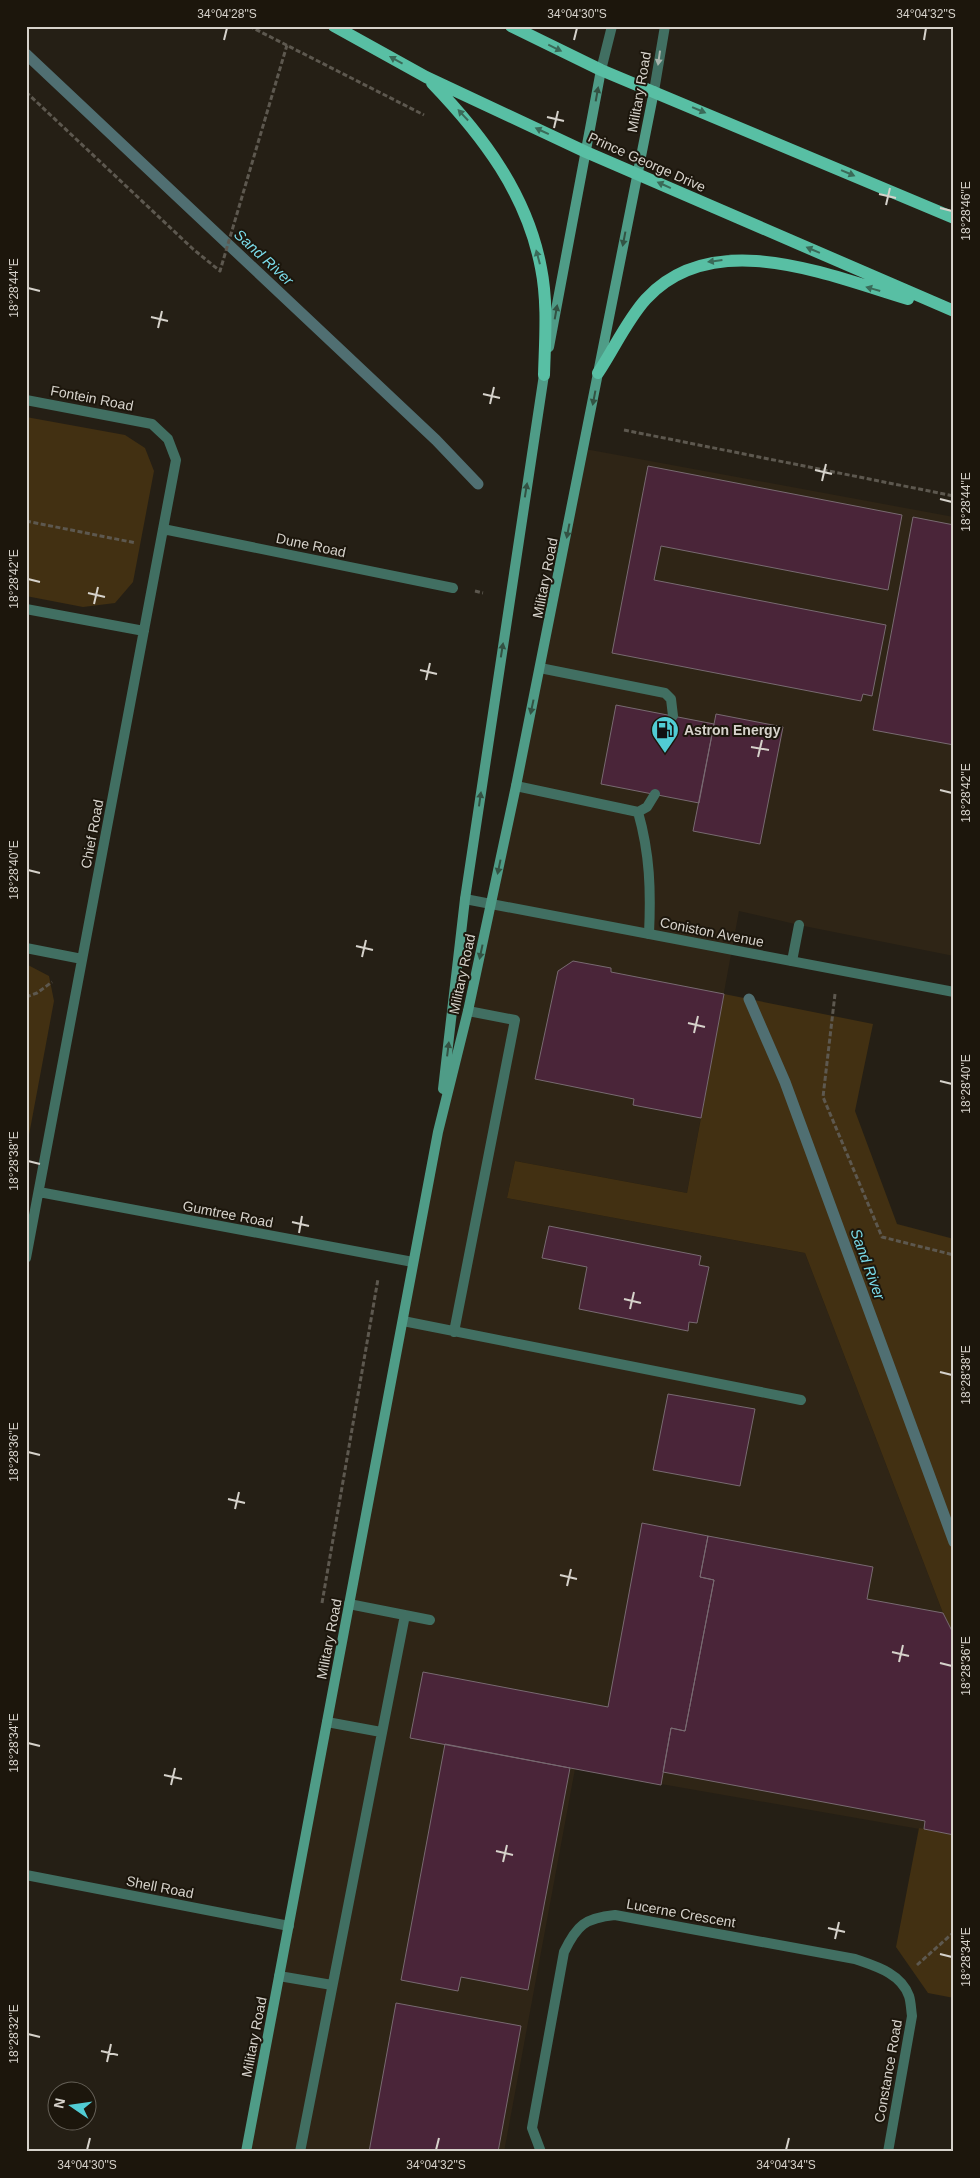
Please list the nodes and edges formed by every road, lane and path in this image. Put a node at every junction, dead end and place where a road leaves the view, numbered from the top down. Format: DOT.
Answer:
graph roads {
  1 [pos="249,26"];
  2 [pos="334,26"];
  3 [pos="511,26"];
  4 [pos="612,26"];
  5 [pos="665,26"];
  6 [pos="287,45"];
  7 [pos="601,70"];
  8 [pos="426,77"];
  9 [pos="654,91"];
  10 [pos="26,92"];
  11 [pos="432,119"];
  12 [pos="586,152"];
  13 [pos="639,174"];
  14 [pos="954,218"];
  15 [pos="954,312"];
  16 [pos="598,373"];
  17 [pos="544,375"];
  18 [pos="26,400"];
  19 [pos="152,424"];
  20 [pos="624,430"];
  21 [pos="954,496"];
  22 [pos="26,522"];
  23 [pos="163,529"];
  24 [pos="452,588"];
  25 [pos="26,609"];
  26 [pos="144,631"];
  27 [pos="540,668"];
  28 [pos="673,716"];
  29 [pos="516,786"];
  30 [pos="655,794"];
  31 [pos="638,812"];
  32 [pos="465,900"];
  33 [pos="491,904"];
  34 [pos="799,925"];
  35 [pos="649,934"];
  36 [pos="26,948"];
  37 [pos="82,959"];
  38 [pos="792,962"];
  39 [pos="838,970"];
  40 [pos="954,992"];
  41 [pos="468,1011"];
  42 [pos="438,1132"];
  43 [pos="39,1192"];
  44 [pos="954,1255"];
  45 [pos="382,1256"];
  46 [pos="26,1258"];
  47 [pos="413,1262"];
  48 [pos="403,1321"];
  49 [pos="454,1332"];
  50 [pos="801,1400"];
  51 [pos="349,1604"];
  52 [pos="320,1612"];
  53 [pos="405,1615"];
  54 [pos="430,1620"];
  55 [pos="327,1722"];
  56 [pos="382,1732"];
  57 [pos="26,1875"];
  58 [pos="289,1926"];
  59 [pos="954,1932"];
  60 [pos="279,1976"];
  61 [pos="899,1981"];
  62 [pos="332,1985"];
  63 [pos="909,1996"];
  64 [pos="246,2152"];
  65 [pos="300,2152"];
  66 [pos="541,2152"];
  67 [pos="888,2152"];
  1 -- 6 [label="path"];
  8 -- 2 [label="main road, Prince George Drive, one-way"];
  3 -- 7 [label="main road, one-way"];
  4 -- 7 [label="street, Military Road"];
  5 -- 9 [label="street, Military Road, one-way"];
  6 -- 10 [label="path"];
  6 -- 11 [label="path"];
  7 -- 9 [label="main road"];
  12 -- 7 [label="main road, Military Road, one-way"];
  12 -- 8 [label="main road, Prince George Drive, one-way"];
  17 -- 8 [label="main road, one-way"];
  9 -- 13 [label="main road, Military Road"];
  9 -- 14 [label="main road, one-way"];
  12 -- 13 [label="main road, Prince George Drive"];
  17 -- 12 [label="main road, Military Road, one-way"];
  15 -- 13 [label="main road, Prince George Drive, one-way"];
  13 -- 16 [label="main road, Military Road, one-way"];
  15 -- 16 [label="main road, one-way"];
  16 -- 27 [label="main road, Military Road, one-way"];
  32 -- 17 [label="main road, Military Road, one-way"];
  18 -- 19 [label="street, Fontein Road"];
  19 -- 23 [label="street, Chief Road"];
  20 -- 21 [label="path"];
  22 -- 23 [label="path"];
  23 -- 24 [label="street, Dune Road"];
  23 -- 26 [label="street, Chief Road"];
  25 -- 26 [label="street"];
  26 -- 37 [label="street, Chief Road"];
  27 -- 28 [label="street"];
  27 -- 29 [label="main road, Military Road, one-way"];
  29 -- 31 [label="street"];
  29 -- 33 [label="main road, Military Road, one-way"];
  30 -- 31 [label="street"];
  31 -- 35 [label="street"];
  32 -- 33 [label="street, Coniston Avenue"];
  42 -- 32 [label="main road, Military Road, one-way"];
  33 -- 35 [label="street, Coniston Avenue"];
  33 -- 41 [label="main road, Military Road, one-way"];
  34 -- 38 [label="street"];
  35 -- 38 [label="street, Coniston Avenue"];
  36 -- 37 [label="street"];
  37 -- 43 [label="street, Chief Road"];
  38 -- 39 [label="street, Coniston Avenue"];
  39 -- 40 [label="street, Coniston Avenue"];
  39 -- 44 [label="path"];
  41 -- 42 [label="main road, Military Road"];
  41 -- 49 [label="street"];
  42 -- 47 [label="main road, Military Road"];
  43 -- 45 [label="street, Gumtree Road"];
  43 -- 46 [label="street, Chief Road"];
  45 -- 47 [label="street, Gumtree Road"];
  45 -- 52 [label="path"];
  47 -- 48 [label="main road, Military Road"];
  48 -- 49 [label="street"];
  48 -- 51 [label="main road, Military Road"];
  49 -- 50 [label="street"];
  51 -- 53 [label="street"];
  51 -- 55 [label="main road, Military Road"];
  53 -- 54 [label="street"];
  53 -- 56 [label="street"];
  55 -- 56 [label="street"];
  55 -- 58 [label="main road, Military Road"];
  56 -- 62 [label="street"];
  57 -- 58 [label="street, Shell Road"];
  58 -- 60 [label="main road, Military Road"];
  59 -- 61 [label="path"];
  60 -- 62 [label="street"];
  60 -- 64 [label="main road, Military Road"];
  61 -- 63 [label="street, Lucerne Crescent"];
  61 -- 66 [label="street, Lucerne Crescent"];
  62 -- 65 [label="street"];
  63 -- 67 [label="street, Constance Road"];
}
